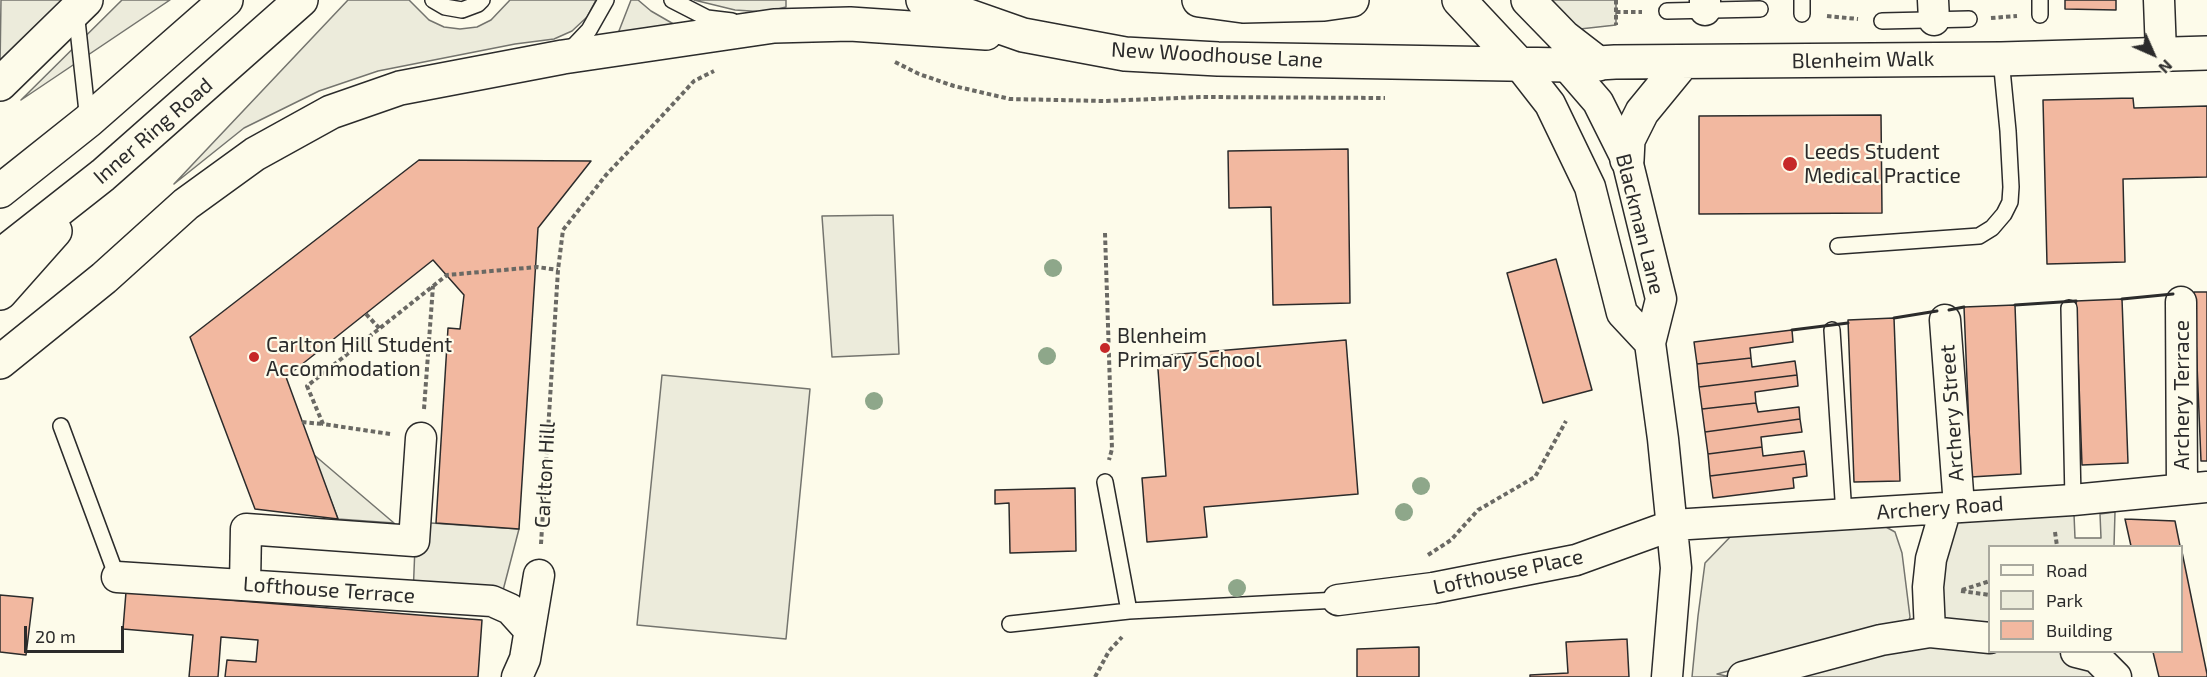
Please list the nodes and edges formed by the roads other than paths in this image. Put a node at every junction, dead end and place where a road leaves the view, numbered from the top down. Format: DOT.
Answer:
graph roads {
  1 [pos="226,0"];
  2 [pos="301,0"];
  3 [pos="432,0"];
  4 [pos="482,0"];
  5 [pos="606,0"];
  6 [pos="672,0"];
  7 [pos="923,0"];
  8 [pos="1199,0"];
  9 [pos="1459,0"];
  10 [pos="1507,0"];
  11 [pos="1528,0"];
  12 [pos="2159,0"];
  13 [pos="1336,1"];
  14 [pos="80,5"];
  15 [pos="1705,5"];
  16 [pos="1760,9"];
  17 [pos="1934,10"];
  18 [pos="1667,11"];
  19 [pos="1969,19"];
  20 [pos="1882,21"];
  21 [pos="774,26"];
  22 [pos="1023,35"];
  23 [pos="2161,53"];
  24 [pos="2207,53"];
  25 [pos="563,57"];
  26 [pos="2001,59"];
  27 [pos="1683,62"];
  28 [pos="1518,63"];
  29 [pos="1599,64"];
  30 [pos="1566,65"];
  31 [pos="0,84"];
  32 [pos="88,121"];
  33 [pos="1627,160"];
  34 [pos="103,174"];
  35 [pos="1,189"];
  36 [pos="1838,246"];
  37 [pos="0,256"];
  38 [pos="0,293"];
  39 [pos="2181,302"];
  40 [pos="2069,308"];
  41 [pos="1945,320"];
  42 [pos="1832,330"];
  43 [pos="1650,343"];
  44 [pos="0,362"];
  45 [pos="61,426"];
  46 [pos="421,438"];
  47 [pos="1105,482"];
  48 [pos="2195,488"];
  49 [pos="2073,500"];
  50 [pos="1953,507"];
  51 [pos="1844,514"];
  52 [pos="1673,525"];
  53 [pos="539,575"];
  54 [pos="117,577"];
  55 [pos="245,585"];
  56 [pos="1338,600"];
  57 [pos="1129,611"];
  58 [pos="1010,624"];
  59 [pos="529,630"];
  60 [pos="1930,632"];
  61 [pos="1988,638"];
  62 [pos="2083,653"];
  63 [pos="517,677"];
  64 [pos="1667,677"];
  65 [pos="1743,677"];
  66 [pos="2116,677"];
  1 -- 32 [label="highway"];
  2 -- 34 [label="highway, Inner Ring Road"];
  3 -- 4 [label="lane"];
  5 -- 25 [label="lane"];
  6 -- 21 [label="lane"];
  7 -- 22 [label="highway, New Woodhouse Lane"];
  8 -- 13 [label="highway"];
  9 -- 28 [label="highway, Blackman Lane"];
  10 -- 30 [label="highway, Blackman Lane"];
  11 -- 29 [label="highway"];
  12 -- 23 [label="street"];
  14 -- 31 [label="highway"];
  14 -- 32 [label="lane"];
  15 -- 16 [label="lane"];
  15 -- 18 [label="lane"];
  17 -- 19 [label="lane"];
  17 -- 20 [label="lane"];
  21 -- 22 [label="highway"];
  21 -- 25 [label="highway"];
  22 -- 28 [label="highway, New Woodhouse Lane"];
  23 -- 24 [label="highway, Blenheim Walk"];
  23 -- 26 [label="highway, Blenheim Walk"];
  25 -- 44 [label="highway"];
  26 -- 27 [label="highway, Blenheim Walk"];
  26 -- 36 [label="lane"];
  27 -- 29 [label="highway, Blenheim Walk"];
  27 -- 33 [label="highway"];
  28 -- 30 [label="highway, Blenheim Walk"];
  28 -- 43 [label="street, Blackman Lane"];
  29 -- 30 [label="highway, Blenheim Walk"];
  30 -- 33 [label="street, Blackman Lane"];
  32 -- 35 [label="highway"];
  33 -- 43 [label="street, Blackman Lane"];
  34 -- 37 [label="highway, Inner Ring Road"];
  34 -- 38 [label="highway"];
  39 -- 48 [label="street, Archery Terrace"];
  40 -- 49 [label="lane"];
  41 -- 50 [label="street, Archery Street"];
  42 -- 51 [label="lane"];
  43 -- 52 [label="street, Blackman Lane"];
  45 -- 54 [label="lane"];
  46 -- 55 [label="street"];
  47 -- 57 [label="lane"];
  48 -- 49 [label="street, Archery Road"];
  49 -- 50 [label="street, Archery Road"];
  50 -- 51 [label="street, Archery Road"];
  50 -- 60 [label="street"];
  51 -- 52 [label="street, Archery Road"];
  52 -- 56 [label="street, Lofthouse Place"];
  52 -- 64 [label="street, Blackman Lane"];
  53 -- 59 [label="street"];
  54 -- 55 [label="street, Lofthouse Terrace"];
  55 -- 59 [label="street, Lofthouse Terrace"];
  56 -- 57 [label="lane"];
  57 -- 58 [label="lane"];
  59 -- 63 [label="street"];
  60 -- 61 [label="street"];
  60 -- 65 [label="street"];
  62 -- 66 [label="street"];
}
